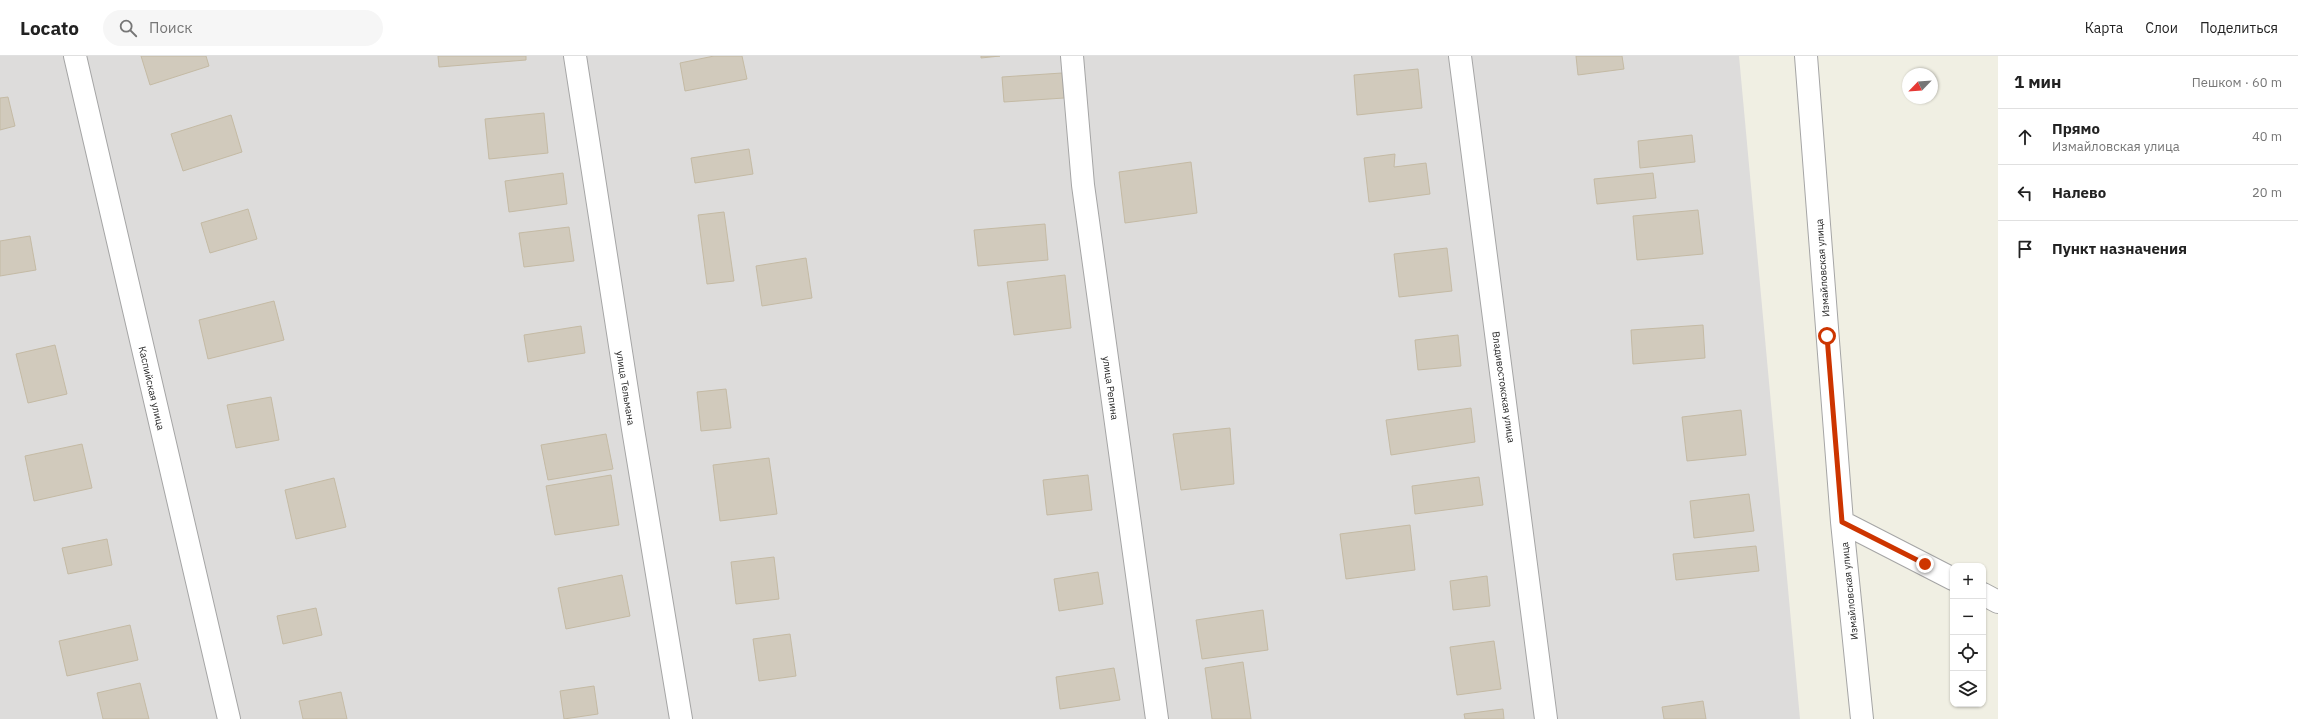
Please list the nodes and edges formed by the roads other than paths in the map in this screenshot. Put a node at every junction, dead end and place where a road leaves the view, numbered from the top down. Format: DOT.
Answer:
graph roads {
  1 [pos="75,56"];
  2 [pos="575,56"];
  3 [pos="1072,56"];
  4 [pos="1460,56"];
  5 [pos="1806,56"];
  6 [pos="1842,522"];
  7 [pos="1950,577"];
  8 [pos="1986,596"];
  9 [pos="1998,602"];
  10 [pos="229,719"];
  11 [pos="680,719"];
  12 [pos="1157,719"];
  13 [pos="1546,719"];
  14 [pos="1862,719"];
  1 -- 10 [label="street, Каспийская улица"];
  2 -- 11 [label="street, улица Тельмана"];
  3 -- 12 [label="street, улица Репина"];
  4 -- 13 [label="street, Владивостокская улица"];
  5 -- 6 [label="street, Измайловская улица"];
  6 -- 7 [label="street"];
  6 -- 14 [label="street, Измайловская улица"];
  8 -- 9 [label="street"];
}
